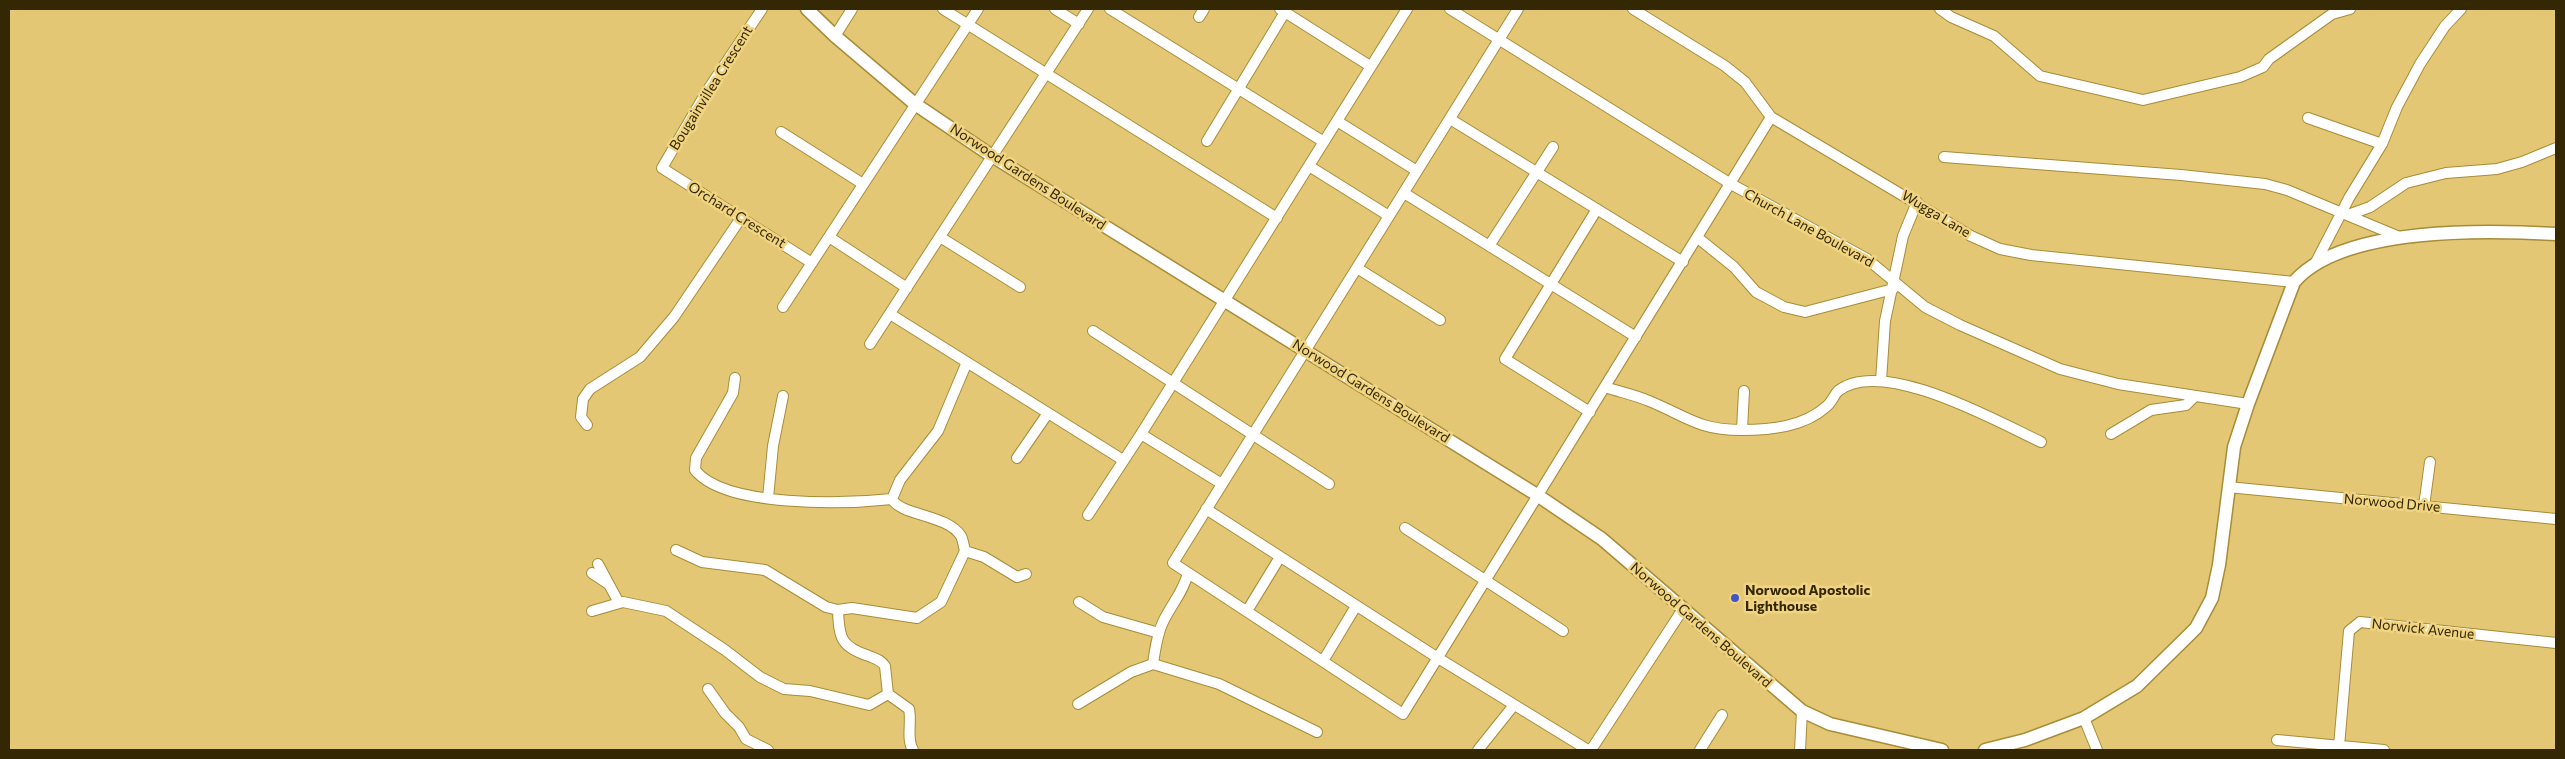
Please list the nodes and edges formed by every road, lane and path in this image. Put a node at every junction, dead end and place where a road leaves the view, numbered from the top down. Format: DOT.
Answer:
graph roads {
  1 [pos="762,9"];
  2 [pos="807,9"];
  3 [pos="852,9"];
  4 [pos="943,9"];
  5 [pos="978,9"];
  6 [pos="1055,9"];
  7 [pos="1088,9"];
  8 [pos="1110,9"];
  9 [pos="1406,9"];
  10 [pos="1450,9"];
  11 [pos="1518,9"];
  12 [pos="1633,9"];
  13 [pos="1940,9"];
  14 [pos="2350,9"];
  15 [pos="2461,9"];
  16 [pos="1282,10"];
  17 [pos="1079,24"];
  18 [pos="968,25"];
  19 [pos="835,36"];
  20 [pos="1500,39"];
  21 [pos="1370,66"];
  22 [pos="1046,74"];
  23 [pos="1239,89"];
  24 [pos="915,104"];
  25 [pos="1771,117"];
  26 [pos="1450,118"];
  27 [pos="2308,118"];
  28 [pos="1337,121"];
  29 [pos="781,132"];
  30 [pos="1207,141"];
  31 [pos="1324,142"];
  32 [pos="2382,144"];
  33 [pos="1553,147"];
  34 [pos="2556,148"];
  35 [pos="992,156"];
  36 [pos="1944,157"];
  37 [pos="1309,166"];
  38 [pos="662,168"];
  39 [pos="1417,171"];
  40 [pos="1537,172"];
  41 [pos="863,184"];
  42 [pos="1731,184"];
  43 [pos="1404,193"];
  44 [pos="1917,202"];
  45 [pos="1597,209"];
  46 [pos="2345,214"];
  47 [pos="1389,216"];
  48 [pos="741,218"];
  49 [pos="1277,218"];
  50 [pos="2556,234"];
  51 [pos="829,237"];
  52 [pos="940,237"];
  53 [pos="1698,238"];
  54 [pos="2402,238"];
  55 [pos="1489,246"];
  56 [pos="1683,262"];
  57 [pos="2316,262"];
  58 [pos="812,263"];
  59 [pos="1357,268"];
  60 [pos="2294,282"];
  61 [pos="1550,284"];
  62 [pos="1894,285"];
  63 [pos="1020,287"];
  64 [pos="907,288"];
  65 [pos="1225,301"];
  66 [pos="783,308"];
  67 [pos="890,314"];
  68 [pos="1440,320"];
  69 [pos="1092,331"];
  70 [pos="1636,338"];
  71 [pos="870,344"];
  72 [pos="1305,350"];
  73 [pos="967,362"];
  74 [pos="735,378"];
  75 [pos="1881,381"];
  76 [pos="1173,383"];
  77 [pos="1605,387"];
  78 [pos="1744,391"];
  79 [pos="783,396"];
  80 [pos="2195,396"];
  81 [pos="2248,404"];
  82 [pos="1590,412"];
  83 [pos="1048,413"];
  84 [pos="587,426"];
  85 [pos="1742,430"];
  86 [pos="1141,434"];
  87 [pos="2111,434"];
  88 [pos="1252,435"];
  89 [pos="2041,442"];
  90 [pos="1017,458"];
  91 [pos="1123,460"];
  92 [pos="2430,462"];
  93 [pos="1222,484"];
  94 [pos="1329,484"];
  95 [pos="2228,487"];
  96 [pos="1537,495"];
  97 [pos="768,498"];
  98 [pos="892,499"];
  99 [pos="2424,506"];
  100 [pos="1206,509"];
  101 [pos="1088,514"];
  102 [pos="2556,519"];
  103 [pos="1405,528"];
  104 [pos="676,550"];
  105 [pos="966,552"];
  106 [pos="1280,557"];
  107 [pos="598,564"];
  108 [pos="592,573"];
  109 [pos="1188,573"];
  110 [pos="1026,574"];
  111 [pos="1486,580"];
  112 [pos="612,587"];
  113 [pos="1079,602"];
  114 [pos="619,603"];
  115 [pos="1356,606"];
  116 [pos="1683,609"];
  117 [pos="838,610"];
  118 [pos="592,611"];
  119 [pos="1247,611"];
  120 [pos="1562,631"];
  121 [pos="1159,633"];
  122 [pos="2556,643"];
  123 [pos="1438,658"];
  124 [pos="1323,661"];
  125 [pos="1153,664"];
  126 [pos="708,690"];
  127 [pos="888,694"];
  128 [pos="1078,704"];
  129 [pos="1514,705"];
  130 [pos="1802,711"];
  131 [pos="1722,715"];
  132 [pos="2084,718"];
  133 [pos="1317,732"];
  134 [pos="2277,740"];
  135 [pos="2339,746"];
  136 [pos="768,750"];
  137 [pos="913,750"];
  138 [pos="1478,750"];
  139 [pos="1590,750"];
  140 [pos="1700,750"];
  141 [pos="1800,750"];
  142 [pos="1942,750"];
  143 [pos="1985,750"];
  144 [pos="2097,750"];
  145 [pos="2384,750"];
  1 -- 38 [label="street, Bougainvillea Crescent"];
  2 -- 19 [label="street, Norwood Gardens Boulevard"];
  3 -- 19 [label="street"];
  4 -- 18 [label="street"];
  5 -- 18 [label="street"];
  6 -- 17 [label="street"];
  7 -- 17 [label="street"];
  8 -- 23 [label="street"];
  9 -- 21 [label="street"];
  10 -- 20 [label="street, Church Lane Boulevard"];
  11 -- 20 [label="street"];
  12 -- 25 [label="street, Wugga Lane"];
  13 -- 14 [label="street"];
  15 -- 32 [label="street"];
  16 -- 21 [label="street"];
  16 -- 23 [label="street"];
  17 -- 22 [label="street"];
  18 -- 22 [label="street"];
  18 -- 24 [label="street"];
  19 -- 24 [label="street, Norwood Gardens Boulevard"];
  20 -- 26 [label="street"];
  20 -- 42 [label="street, Church Lane Boulevard"];
  21 -- 28 [label="street"];
  22 -- 35 [label="street"];
  22 -- 49 [label="street"];
  23 -- 30 [label="street"];
  23 -- 31 [label="street"];
  24 -- 35 [label="street, Norwood Gardens Boulevard"];
  24 -- 41 [label="street"];
  25 -- 42 [label="street"];
  25 -- 44 [label="street, Wugga Lane"];
  26 -- 39 [label="street"];
  26 -- 40 [label="street"];
  27 -- 32 [label="street"];
  28 -- 31 [label="street"];
  28 -- 39 [label="street"];
  29 -- 41 [label="street"];
  31 -- 37 [label="street"];
  32 -- 46 [label="street"];
  33 -- 40 [label="street"];
  34 -- 46 [label="street"];
  35 -- 52 [label="street"];
  35 -- 65 [label="street, Norwood Gardens Boulevard"];
  36 -- 46 [label="street"];
  37 -- 47 [label="street"];
  37 -- 49 [label="street"];
  38 -- 48 [label="street, Orchard Crescent"];
  39 -- 43 [label="street"];
  40 -- 45 [label="street"];
  40 -- 55 [label="street"];
  41 -- 51 [label="street"];
  42 -- 53 [label="street"];
  42 -- 62 [label="street, Church Lane Boulevard"];
  43 -- 47 [label="street"];
  43 -- 55 [label="street"];
  44 -- 60 [label="street, Wugga Lane"];
  44 -- 62 [label="street"];
  45 -- 56 [label="street"];
  45 -- 61 [label="street"];
  46 -- 54 [label="street"];
  46 -- 57 [label="street"];
  47 -- 59 [label="street"];
  48 -- 58 [label="street, Orchard Crescent"];
  48 -- 84 [label="street"];
  49 -- 65 [label="street"];
  50 -- 54 [label="street"];
  51 -- 58 [label="street"];
  51 -- 64 [label="street"];
  52 -- 63 [label="street"];
  52 -- 64 [label="street"];
  53 -- 56 [label="street"];
  53 -- 62 [label="street"];
  54 -- 57 [label="street"];
  55 -- 61 [label="street"];
  56 -- 70 [label="street"];
  57 -- 60 [label="street"];
  58 -- 66 [label="street"];
  59 -- 68 [label="street"];
  59 -- 72 [label="street"];
  60 -- 81 [label="street"];
  61 -- 70 [label="street"];
  61 -- 82 [label="street"];
  62 -- 75 [label="street"];
  62 -- 80 [label="street, Church Lane Boulevard"];
  64 -- 67 [label="street"];
  65 -- 72 [label="street, Norwood Gardens Boulevard"];
  65 -- 76 [label="street"];
  67 -- 71 [label="street"];
  67 -- 73 [label="street"];
  69 -- 76 [label="street"];
  70 -- 77 [label="street"];
  72 -- 88 [label="street"];
  72 -- 96 [label="street, Norwood Gardens Boulevard"];
  73 -- 83 [label="street"];
  73 -- 98 [label="street"];
  74 -- 97 [label="street"];
  75 -- 85 [label="street"];
  75 -- 89 [label="street"];
  76 -- 86 [label="street"];
  76 -- 88 [label="street"];
  77 -- 82 [label="street"];
  77 -- 85 [label="street"];
  78 -- 85 [label="street"];
  79 -- 97 [label="street"];
  80 -- 81 [label="street, Church Lane Boulevard"];
  80 -- 87 [label="street"];
  81 -- 95 [label="street"];
  82 -- 96 [label="street"];
  83 -- 90 [label="street"];
  83 -- 91 [label="street"];
  86 -- 91 [label="street"];
  86 -- 93 [label="street"];
  88 -- 93 [label="street"];
  88 -- 94 [label="street"];
  91 -- 101 [label="street"];
  92 -- 99 [label="street"];
  93 -- 100 [label="street"];
  95 -- 99 [label="street, Norwood Drive"];
  95 -- 132 [label="street"];
  96 -- 111 [label="street"];
  96 -- 116 [label="street, Norwood Gardens Boulevard"];
  97 -- 98 [label="street"];
  98 -- 105 [label="street"];
  99 -- 102 [label="street, Norwood Drive"];
  100 -- 106 [label="street"];
  100 -- 109 [label="street"];
  103 -- 111 [label="street"];
  104 -- 117 [label="street"];
  105 -- 110 [label="street"];
  105 -- 117 [label="street"];
  106 -- 115 [label="street"];
  106 -- 119 [label="street"];
  107 -- 112 [label="street"];
  108 -- 112 [label="street"];
  109 -- 119 [label="street"];
  109 -- 121 [label="street"];
  111 -- 120 [label="street"];
  111 -- 123 [label="street"];
  112 -- 114 [label="street"];
  113 -- 121 [label="street"];
  114 -- 118 [label="street"];
  114 -- 127 [label="street"];
  115 -- 123 [label="street"];
  115 -- 124 [label="street"];
  116 -- 130 [label="street, Norwood Gardens Boulevard"];
  116 -- 139 [label="street"];
  117 -- 127 [label="street"];
  119 -- 124 [label="street"];
  121 -- 125 [label="street"];
  122 -- 135 [label="street, Norwick Avenue"];
  123 -- 124 [label="street"];
  123 -- 129 [label="street"];
  125 -- 128 [label="street"];
  125 -- 133 [label="street"];
  126 -- 136 [label="street"];
  127 -- 137 [label="street"];
  129 -- 138 [label="street"];
  129 -- 139 [label="street"];
  130 -- 141 [label="street"];
  130 -- 142 [label="street, Norwood Gardens Boulevard"];
  131 -- 140 [label="street"];
  132 -- 143 [label="street"];
  132 -- 144 [label="street"];
  134 -- 135 [label="street"];
  135 -- 145 [label="street"];
}
